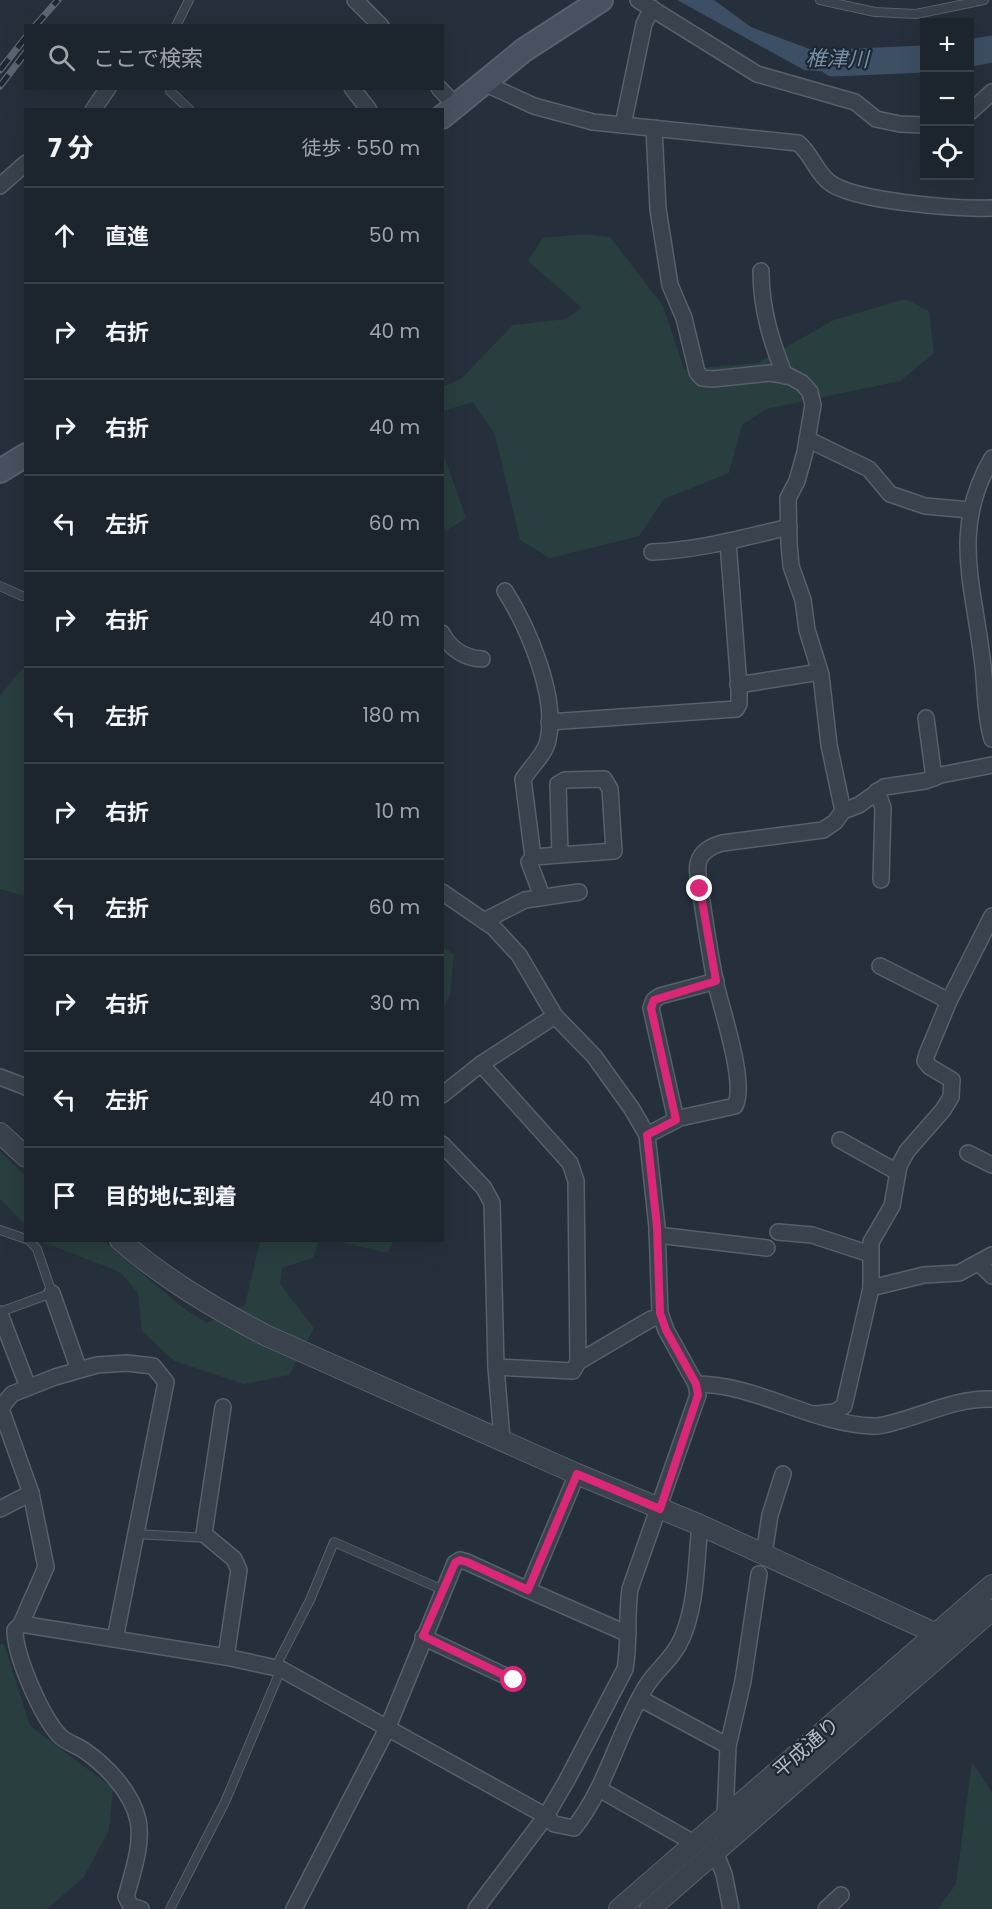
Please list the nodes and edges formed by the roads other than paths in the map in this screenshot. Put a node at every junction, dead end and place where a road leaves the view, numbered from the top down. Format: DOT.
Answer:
graph roads {
  1 [pos="189,0"];
  2 [pos="355,0"];
  3 [pos="601,0"];
  4 [pos="638,0"];
  5 [pos="820,0"];
  6 [pos="984,0"];
  7 [pos="574,8"];
  8 [pos="652,8"];
  9 [pos="177,24"];
  10 [pos="379,24"];
  11 [pos="483,83"];
  12 [pos="107,90"];
  13 [pos="354,90"];
  14 [pos="440,90"];
  15 [pos="170,91"];
  16 [pos="992,93"];
  17 [pos="94,108"];
  18 [pos="188,108"];
  19 [pos="367,108"];
  20 [pos="974,108"];
  21 [pos="449,112"];
  22 [pos="623,125"];
  23 [pos="920,125"];
  24 [pos="654,128"];
  25 [pos="24,165"];
  26 [pos="0,186"];
  27 [pos="992,208"];
  28 [pos="761,272"];
  29 [pos="785,376"];
  30 [pos="807,439"];
  31 [pos="24,455"];
  32 [pos="992,458"];
  33 [pos="0,471"];
  34 [pos="970,510"];
  35 [pos="789,527"];
  36 [pos="728,543"];
  37 [pos="652,552"];
  38 [pos="0,586"];
  39 [pos="505,591"];
  40 [pos="21,596"];
  41 [pos="444,637"];
  42 [pos="482,659"];
  43 [pos="820,672"];
  44 [pos="738,685"];
  45 [pos="926,718"];
  46 [pos="549,722"];
  47 [pos="992,739"];
  48 [pos="992,765"];
  49 [pos="934,778"];
  50 [pos="877,791"];
  51 [pos="843,811"];
  52 [pos="560,854"];
  53 [pos="532,857"];
  54 [pos="881,880"];
  55 [pos="579,892"];
  56 [pos="444,893"];
  57 [pos="542,896"];
  58 [pos="992,916"];
  59 [pos="484,921"];
  60 [pos="880,966"];
  61 [pos="716,981"];
  62 [pos="949,1001"];
  63 [pos="555,1016"];
  64 [pos="481,1064"];
  65 [pos="0,1077"];
  66 [pos="24,1086"];
  67 [pos="444,1093"];
  68 [pos="676,1120"];
  69 [pos="0,1133"];
  70 [pos="647,1135"];
  71 [pos="840,1140"];
  72 [pos="444,1146"];
  73 [pos="968,1153"];
  74 [pos="24,1155"];
  75 [pos="992,1166"];
  76 [pos="897,1172"];
  77 [pos="0,1230"];
  78 [pos="778,1232"];
  79 [pos="657,1235"];
  80 [pos="24,1239"];
  81 [pos="29,1242"];
  82 [pos="122,1242"];
  83 [pos="767,1248"];
  84 [pos="870,1254"];
  85 [pos="986,1259"];
  86 [pos="992,1276"];
  87 [pos="871,1288"];
  88 [pos="52,1293"];
  89 [pos="0,1313"];
  90 [pos="661,1317"];
  91 [pos="578,1362"];
  92 [pos="496,1367"];
  93 [pos="79,1370"];
  94 [pos="696,1384"];
  95 [pos="28,1387"];
  96 [pos="992,1399"];
  97 [pos="223,1407"];
  98 [pos="0,1409"];
  99 [pos="816,1414"];
  100 [pos="502,1439"];
  101 [pos="577,1474"];
  102 [pos="783,1474"];
  103 [pos="31,1493"];
  104 [pos="0,1509"];
  105 [pos="660,1509"];
  106 [pos="700,1525"];
  107 [pos="136,1534"];
  108 [pos="207,1538"];
  109 [pos="764,1554"];
  110 [pos="759,1574"];
  111 [pos="992,1585"];
  112 [pos="443,1590"];
  113 [pos="528,1590"];
  114 [pos="992,1610"];
  115 [pos="12,1628"];
  116 [pos="628,1634"];
  117 [pos="423,1636"];
  118 [pos="946,1637"];
  119 [pos="115,1639"];
  120 [pos="226,1657"];
  121 [pos="278,1669"];
  122 [pos="514,1680"];
  123 [pos="641,1699"];
  124 [pos="388,1727"];
  125 [pos="728,1746"];
  126 [pos="599,1789"];
  127 [pos="546,1816"];
  128 [pos="725,1817"];
  129 [pos="694,1843"];
  130 [pos="715,1852"];
  131 [pos="841,1895"];
  132 [pos="130,1907"];
  133 [pos="170,1909"];
  134 [pos="294,1909"];
  135 [pos="476,1909"];
  136 [pos="619,1909"];
  137 [pos="650,1909"];
  138 [pos="731,1909"];
  139 [pos="826,1909"];
  1 -- 9 [label="lane"];
  2 -- 10 [label="street"];
  3 -- 7 [label="main road"];
  4 -- 8 [label="street"];
  5 -- 6 [label="lane"];
  7 -- 11 [label="main road"];
  8 -- 22 [label="street"];
  8 -- 23 [label="street"];
  11 -- 21 [label="main road"];
  11 -- 22 [label="street"];
  12 -- 17 [label="street"];
  13 -- 19 [label="street"];
  14 -- 21 [label="street"];
  15 -- 18 [label="lane"];
  16 -- 20 [label="street"];
  22 -- 24 [label="street"];
  24 -- 27 [label="street"];
  24 -- 29 [label="street"];
  25 -- 26 [label="street"];
  28 -- 29 [label="street"];
  29 -- 30 [label="street"];
  30 -- 34 [label="street"];
  30 -- 35 [label="street"];
  31 -- 33 [label="main road"];
  32 -- 34 [label="street"];
  34 -- 47 [label="street"];
  35 -- 36 [label="street"];
  35 -- 43 [label="street"];
  36 -- 37 [label="street"];
  36 -- 44 [label="street"];
  38 -- 40 [label="lane"];
  39 -- 46 [label="street"];
  41 -- 42 [label="street"];
  43 -- 44 [label="street"];
  43 -- 51 [label="street"];
  44 -- 46 [label="street"];
  45 -- 49 [label="street"];
  46 -- 53 [label="street"];
  48 -- 49 [label="street"];
  49 -- 50 [label="street"];
  50 -- 51 [label="street"];
  50 -- 54 [label="street"];
  51 -- 61 [label="street"];
  52 -- 52 [label="street"];
  52 -- 53 [label="street"];
  53 -- 57 [label="street"];
  55 -- 57 [label="street"];
  56 -- 59 [label="street"];
  57 -- 59 [label="street"];
  58 -- 62 [label="street"];
  59 -- 63 [label="street"];
  60 -- 62 [label="street"];
  61 -- 68 [label="street"];
  61 -- 68 [label="street"];
  62 -- 76 [label="street"];
  63 -- 64 [label="street"];
  63 -- 70 [label="street"];
  64 -- 67 [label="street"];
  64 -- 91 [label="street"];
  65 -- 66 [label="street"];
  68 -- 70 [label="street"];
  69 -- 74 [label="street"];
  70 -- 79 [label="street"];
  71 -- 76 [label="street"];
  72 -- 92 [label="street"];
  73 -- 75 [label="street"];
  76 -- 84 [label="street"];
  77 -- 80 [label="lane"];
  78 -- 84 [label="street"];
  79 -- 83 [label="street"];
  79 -- 90 [label="street"];
  81 -- 88 [label="lane"];
  82 -- 100 [label="street"];
  84 -- 87 [label="street"];
  85 -- 86 [label="street"];
  85 -- 87 [label="street"];
  87 -- 99 [label="street"];
  88 -- 89 [label="lane"];
  88 -- 93 [label="street"];
  89 -- 95 [label="street"];
  90 -- 91 [label="street"];
  90 -- 94 [label="street"];
  91 -- 92 [label="street"];
  92 -- 100 [label="street"];
  93 -- 95 [label="street"];
  93 -- 107 [label="street"];
  94 -- 99 [label="street"];
  94 -- 105 [label="street"];
  95 -- 98 [label="street"];
  96 -- 99 [label="street"];
  97 -- 108 [label="street"];
  98 -- 103 [label="street"];
  100 -- 101 [label="street"];
  101 -- 105 [label="street"];
  101 -- 113 [label="street"];
  102 -- 109 [label="street"];
  103 -- 104 [label="street"];
  103 -- 115 [label="street"];
  105 -- 106 [label="street"];
  105 -- 116 [label="street"];
  106 -- 109 [label="street"];
  106 -- 123 [label="street"];
  107 -- 108 [label="lane"];
  107 -- 119 [label="street"];
  108 -- 120 [label="street"];
  109 -- 118 [label="street"];
  110 -- 125 [label="street"];
  111 -- 118 [label="street, 平成通り"];
  112 -- 113 [label="street"];
  112 -- 117 [label="street"];
  112 -- 121 [label="lane"];
  113 -- 116 [label="street"];
  114 -- 118 [label="street, 平成通り"];
  115 -- 119 [label="street"];
  115 -- 132 [label="street"];
  116 -- 127 [label="street"];
  117 -- 122 [label="street"];
  117 -- 124 [label="street"];
  118 -- 128 [label="street, 平成通り"];
  118 -- 130 [label="street, 平成通り"];
  119 -- 120 [label="street"];
  120 -- 121 [label="street"];
  121 -- 124 [label="street"];
  121 -- 133 [label="lane"];
  123 -- 125 [label="street"];
  123 -- 126 [label="street"];
  124 -- 127 [label="street"];
  124 -- 134 [label="street"];
  125 -- 128 [label="street"];
  126 -- 127 [label="street"];
  126 -- 129 [label="street"];
  127 -- 135 [label="street"];
  128 -- 129 [label="street, 平成通り"];
  129 -- 136 [label="street, 平成通り"];
  130 -- 137 [label="street, 平成通り"];
  130 -- 138 [label="street"];
  131 -- 139 [label="street"];
}
